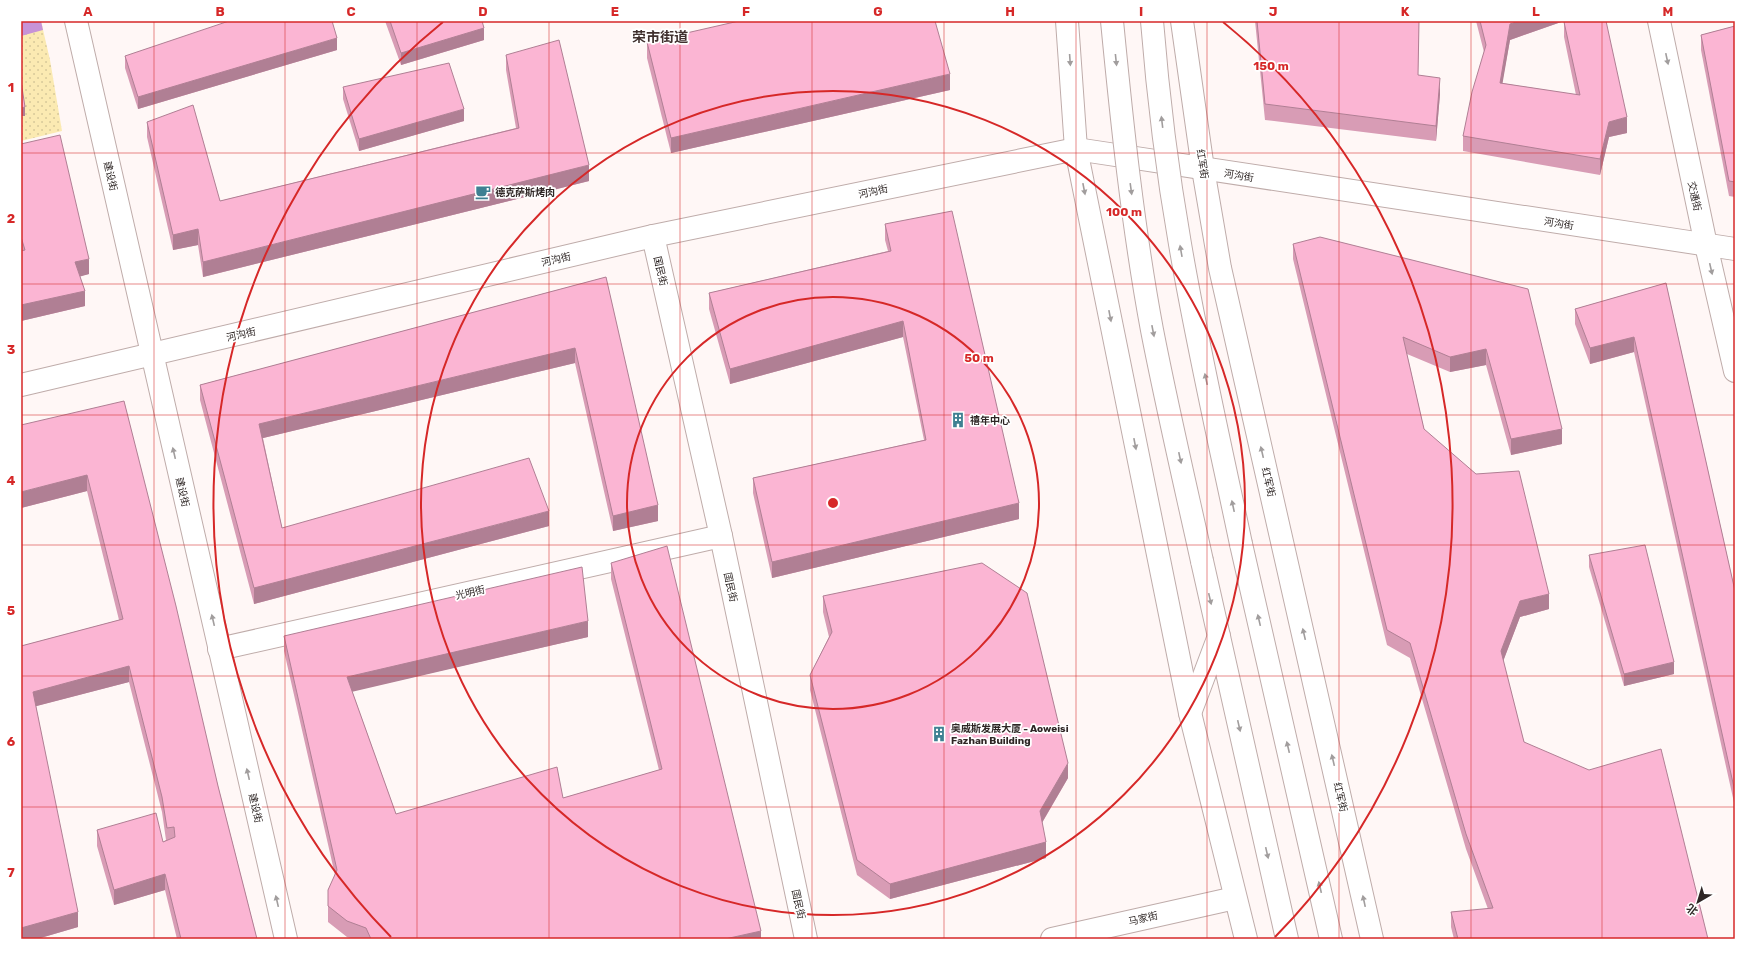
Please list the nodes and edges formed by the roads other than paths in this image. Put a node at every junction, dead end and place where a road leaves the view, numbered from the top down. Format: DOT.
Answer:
graph roads {
  1 [pos="76,21"];
  2 [pos="1068,21"];
  3 [pos="1112,21"];
  4 [pos="1152,21"];
  5 [pos="1182,21"];
  6 [pos="1659,21"];
  7 [pos="1076,149"];
  8 [pos="1203,169"];
  9 [pos="653,236"];
  10 [pos="1706,245"];
  11 [pos="1735,249"];
  12 [pos="152,355"];
  13 [pos="1735,371"];
  14 [pos="21,385"];
  15 [pos="721,536"];
  16 [pos="1219,636"];
  17 [pos="219,648"];
  18 [pos="1190,713"];
  19 [pos="1235,898"];
  20 [pos="286,939"];
  21 [pos="806,939"];
  22 [pos="1052,939"];
  23 [pos="1246,939"];
  24 [pos="1287,939"];
  25 [pos="1332,939"];
  26 [pos="1372,939"];
  1 -- 12 [label="street, 建设街"];
  2 -- 7 [label="street, one-way"];
  3 -- 16 [label="street, one-way, bridge"];
  25 -- 4 [label="street, one-way, bridge"];
  5 -- 8 [label="street, 红军街"];
  6 -- 10 [label="street, 交通街, one-way"];
  7 -- 8 [label="street, 河沟街"];
  7 -- 9 [label="street, 河沟街"];
  7 -- 18 [label="street, one-way"];
  8 -- 10 [label="street, 河沟街"];
  26 -- 8 [label="street, 红军街, one-way"];
  9 -- 12 [label="street, 河沟街"];
  9 -- 15 [label="street, 国民街"];
  10 -- 11 [label="street, 河沟街"];
  10 -- 13 [label="street, 交通街, one-way"];
  12 -- 14 [label="street, 河沟街"];
  17 -- 12 [label="street, 建设街, one-way"];
  15 -- 17 [label="street, 光明街"];
  15 -- 21 [label="street, 国民街"];
  16 -- 18 [label="street"];
  16 -- 24 [label="street, one-way"];
  20 -- 17 [label="street, 建设街, one-way"];
  18 -- 19 [label="street"];
  19 -- 22 [label="street, 马家街"];
  19 -- 23 [label="street"];
}
